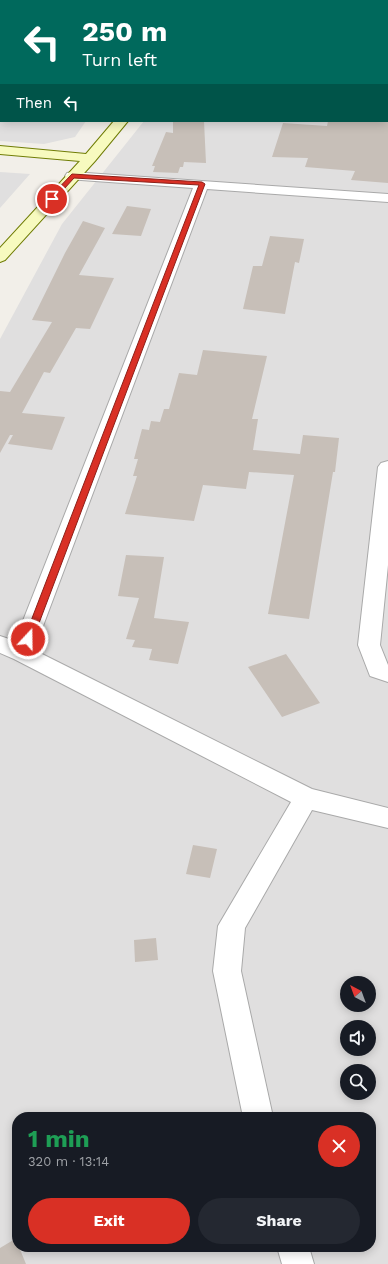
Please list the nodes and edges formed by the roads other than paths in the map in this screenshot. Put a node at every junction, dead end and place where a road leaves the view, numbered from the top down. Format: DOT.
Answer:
graph roads {
  1 [pos="120,122"];
  2 [pos="0,150"];
  3 [pos="90,158"];
  4 [pos="72,176"];
  5 [pos="202,184"];
  6 [pos="388,198"];
  7 [pos="0,256"];
  8 [pos="388,469"];
  9 [pos="0,644"];
  10 [pos="22,653"];
  11 [pos="388,674"];
  12 [pos="306,798"];
  13 [pos="388,818"];
  14 [pos="257,1112"];
  15 [pos="294,1252"];
  16 [pos="298,1264"];
  1 -- 3 [label="street"];
  2 -- 3 [label="street"];
  3 -- 4 [label="street"];
  4 -- 5 [label="street"];
  4 -- 7 [label="street"];
  5 -- 6 [label="street"];
  5 -- 10 [label="street"];
  8 -- 11 [label="street"];
  9 -- 10 [label="street"];
  10 -- 12 [label="street"];
  12 -- 13 [label="street"];
  12 -- 14 [label="street"];
  15 -- 16 [label="street"];
}
